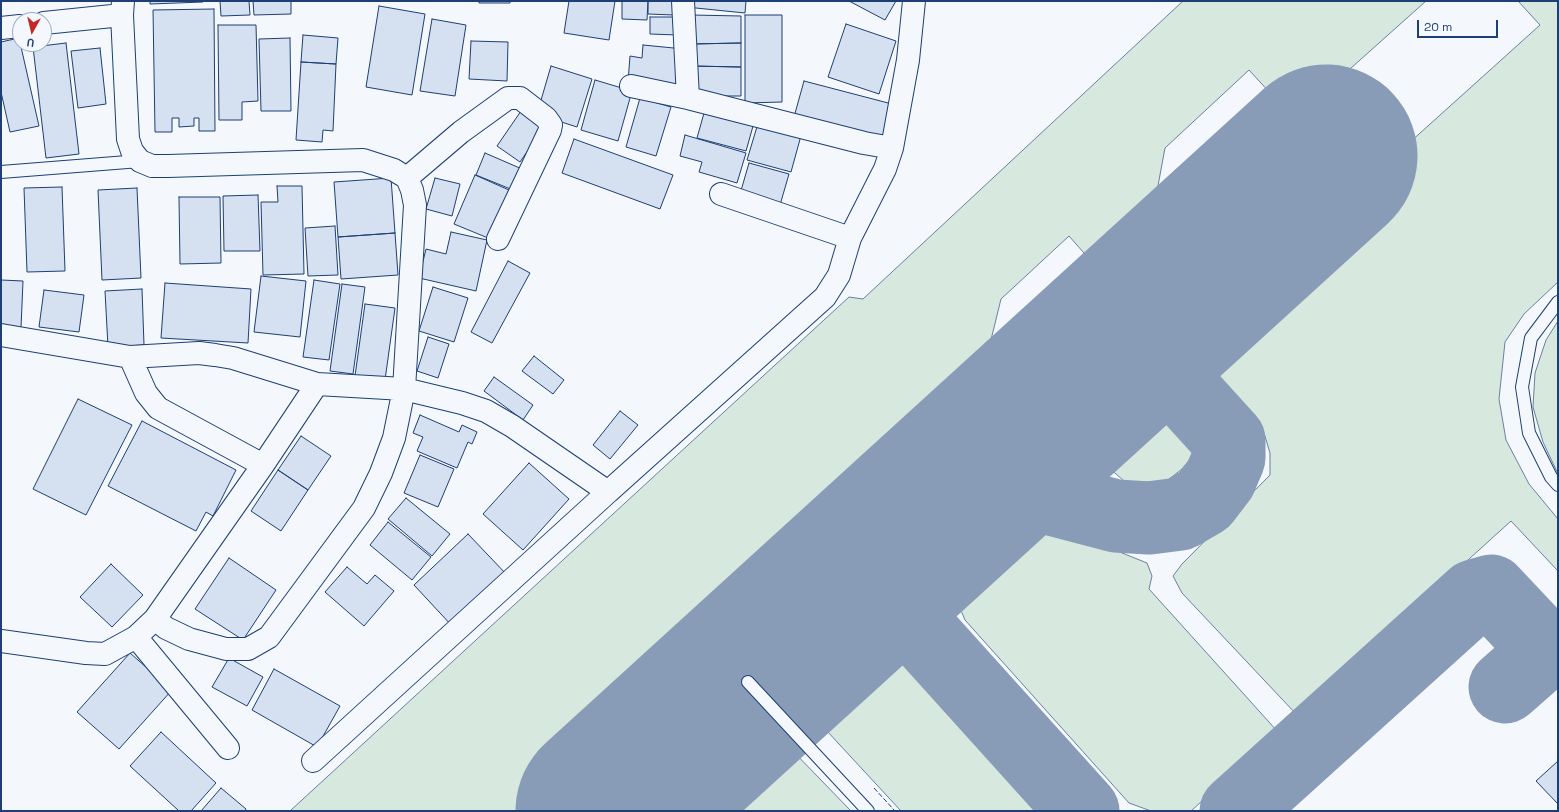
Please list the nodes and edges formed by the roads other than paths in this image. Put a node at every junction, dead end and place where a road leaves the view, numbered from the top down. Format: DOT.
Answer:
graph roads {
  1 [pos="683,1"];
  2 [pos="914,1"];
  3 [pos="122,8"];
  4 [pos="52,21"];
  5 [pos="12,27"];
  6 [pos="1,28"];
  7 [pos="631,86"];
  8 [pos="688,98"];
  9 [pos="892,148"];
  10 [pos="140,161"];
  11 [pos="1,172"];
  12 [pos="406,178"];
  13 [pos="721,194"];
  14 [pos="850,238"];
  15 [pos="498,239"];
  16 [pos="1558,302"];
  17 [pos="1,335"];
  18 [pos="130,357"];
  19 [pos="317,384"];
  20 [pos="404,389"];
  21 [pos="263,465"];
  22 [pos="1558,484"];
  23 [pos="608,492"];
  24 [pos="155,619"];
  25 [pos="136,637"];
  26 [pos="1,641"];
  27 [pos="748,682"];
  28 [pos="228,748"];
  29 [pos="313,761"];
  30 [pos="868,811"];
  1 -- 8 [label="street"];
  2 -- 9 [label="street"];
  3 -- 4 [label="street"];
  3 -- 10 [label="street"];
  5 -- 6 [label="street"];
  7 -- 8 [label="street"];
  8 -- 9 [label="street"];
  9 -- 14 [label="street"];
  10 -- 11 [label="lane"];
  10 -- 12 [label="street"];
  12 -- 15 [label="street"];
  12 -- 20 [label="street"];
  13 -- 14 [label="street"];
  14 -- 23 [label="street"];
  16 -- 22 [label="lane"];
  17 -- 18 [label="street"];
  18 -- 19 [label="street"];
  18 -- 21 [label="street"];
  19 -- 20 [label="street"];
  19 -- 21 [label="street"];
  20 -- 23 [label="street"];
  20 -- 24 [label="street"];
  21 -- 24 [label="street"];
  23 -- 29 [label="street"];
  24 -- 25 [label="street"];
  25 -- 26 [label="street"];
  25 -- 28 [label="street"];
  27 -- 30 [label="lane"];
}
